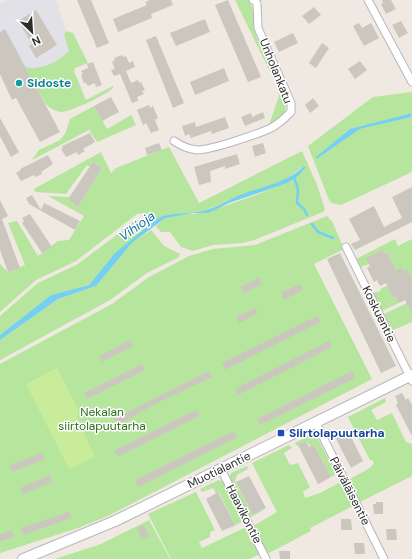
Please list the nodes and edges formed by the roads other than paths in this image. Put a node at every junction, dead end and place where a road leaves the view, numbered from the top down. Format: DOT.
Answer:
graph roads {
  1 [pos="253,0"];
  2 [pos="368,0"];
  3 [pos="412,82"];
  4 [pos="174,141"];
  5 [pos="346,247"];
  6 [pos="411,377"];
  7 [pos="316,423"];
  8 [pos="221,469"];
  9 [pos="23,559"];
  10 [pos="266,559"];
  11 [pos="384,559"];
  1 -- 4 [label="street, Unholankatu"];
  2 -- 3 [label="street"];
  5 -- 6 [label="street, Koskuentie"];
  6 -- 7 [label="street, Muotialantie"];
  7 -- 8 [label="street, Muotialantie"];
  7 -- 11 [label="street, Päiväläisentie"];
  8 -- 9 [label="street, Muotialantie"];
  8 -- 10 [label="street, Haavikontie"];
}
